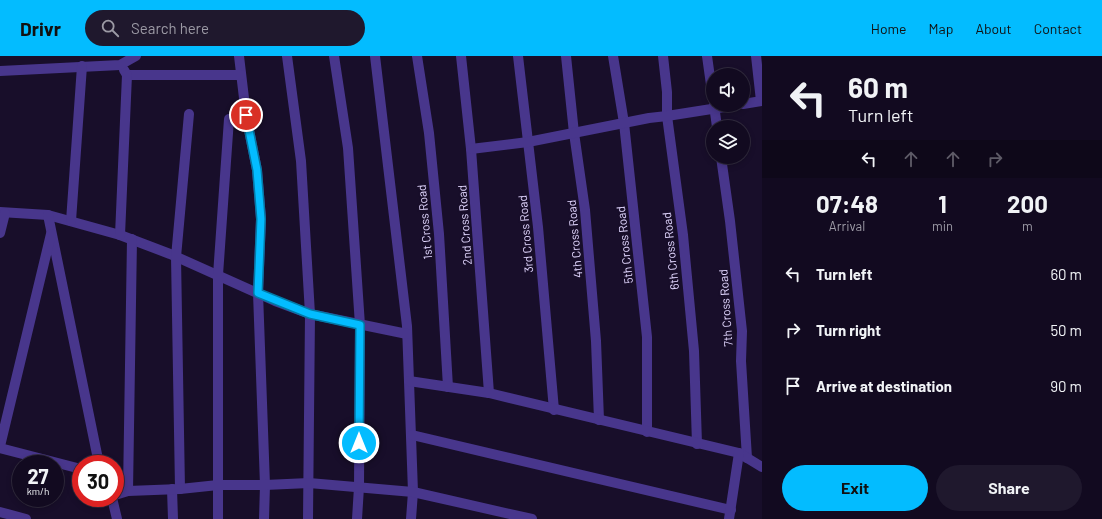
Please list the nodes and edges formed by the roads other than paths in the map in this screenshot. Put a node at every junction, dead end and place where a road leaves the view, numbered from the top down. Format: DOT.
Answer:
graph roads {
  1 [pos="136,56"];
  2 [pos="239,56"];
  3 [pos="287,56"];
  4 [pos="334,56"];
  5 [pos="375,56"];
  6 [pos="417,56"];
  7 [pos="461,56"];
  8 [pos="518,56"];
  9 [pos="566,56"];
  10 [pos="613,56"];
  11 [pos="663,56"];
  12 [pos="707,56"];
  13 [pos="756,56"];
  14 [pos="120,65"];
  15 [pos="82,66"];
  16 [pos="709,68"];
  17 [pos="0,71"];
  18 [pos="127,75"];
  19 [pos="241,75"];
  20 [pos="762,101"];
  21 [pos="750,103"];
  22 [pos="706,106"];
  23 [pos="189,114"];
  24 [pos="667,116"];
  25 [pos="229,119"];
  26 [pos="624,123"];
  27 [pos="574,133"];
  28 [pos="528,142"];
  29 [pos="471,149"];
  30 [pos="722,164"];
  31 [pos="2,213"];
  32 [pos="48,215"];
  33 [pos="71,222"];
  34 [pos="52,231"];
  35 [pos="0,233"];
  36 [pos="120,235"];
  37 [pos="132,239"];
  38 [pos="176,257"];
  39 [pos="218,275"];
  40 [pos="258,293"];
  41 [pos="310,314"];
  42 [pos="360,325"];
  43 [pos="407,334"];
  44 [pos="409,381"];
  45 [pos="448,387"];
  46 [pos="489,393"];
  47 [pos="554,410"];
  48 [pos="599,420"];
  49 [pos="648,432"];
  50 [pos="412,435"];
  51 [pos="697,444"];
  52 [pos="0,447"];
  53 [pos="97,455"];
  54 [pos="743,456"];
  55 [pos="72,467"];
  56 [pos="762,468"];
  57 [pos="309,483"];
  58 [pos="218,485"];
  59 [pos="265,485"];
  60 [pos="359,487"];
  61 [pos="176,489"];
  62 [pos="128,491"];
  63 [pos="124,492"];
  64 [pos="413,492"];
  65 [pos="114,507"];
  66 [pos="0,512"];
  67 [pos="730,515"];
  68 [pos="26,519"];
  69 [pos="117,519"];
  70 [pos="173,519"];
  71 [pos="218,519"];
  72 [pos="264,519"];
  73 [pos="308,519"];
  74 [pos="357,519"];
  75 [pos="411,519"];
  76 [pos="532,519"];
  1 -- 14 [label="street"];
  2 -- 19 [label="street"];
  3 -- 41 [label="street"];
  4 -- 42 [label="street"];
  5 -- 43 [label="street"];
  6 -- 45 [label="street, 1st Cross Road"];
  7 -- 29 [label="street, 2nd Cross Road"];
  8 -- 28 [label="street, 3rd Cross Road"];
  9 -- 27 [label="street, 4th Cross Road"];
  10 -- 26 [label="street, 5th Cross Road"];
  11 -- 24 [label="street, 6th Cross Road"];
  12 -- 16 [label="street"];
  13 -- 20 [label="street"];
  14 -- 15 [label="street"];
  14 -- 18 [label="street"];
  15 -- 17 [label="street"];
  15 -- 33 [label="street"];
  18 -- 19 [label="street"];
  18 -- 36 [label="street"];
  19 -- 40 [label="street"];
  20 -- 21 [label="street"];
  22 -- 24 [label="street"];
  23 -- 38 [label="street"];
  24 -- 26 [label="street"];
  24 -- 51 [label="street, 6th Cross Road"];
  25 -- 39 [label="street"];
  26 -- 27 [label="street"];
  26 -- 49 [label="street, 5th Cross Road"];
  27 -- 28 [label="street"];
  27 -- 48 [label="street, 4th Cross Road"];
  28 -- 29 [label="street"];
  28 -- 47 [label="street, 3rd Cross Road"];
  29 -- 46 [label="street, 2nd Cross Road"];
  30 -- 54 [label="street, 7th Cross Road"];
  31 -- 32 [label="street"];
  31 -- 35 [label="street"];
  32 -- 33 [label="street"];
  32 -- 34 [label="street"];
  33 -- 36 [label="street"];
  34 -- 52 [label="street"];
  34 -- 53 [label="street"];
  36 -- 37 [label="street"];
  37 -- 38 [label="street"];
  37 -- 62 [label="street"];
  38 -- 39 [label="street"];
  38 -- 61 [label="street"];
  39 -- 40 [label="street"];
  39 -- 58 [label="street"];
  40 -- 41 [label="street"];
  40 -- 59 [label="street"];
  41 -- 42 [label="street"];
  41 -- 57 [label="street"];
  42 -- 43 [label="street"];
  42 -- 60 [label="street"];
  43 -- 44 [label="street"];
  44 -- 45 [label="street"];
  44 -- 50 [label="street"];
  45 -- 46 [label="street"];
  46 -- 47 [label="street"];
  47 -- 48 [label="street"];
  48 -- 49 [label="street"];
  49 -- 51 [label="street"];
  50 -- 64 [label="street"];
  50 -- 67 [label="street"];
  51 -- 54 [label="street"];
  52 -- 55 [label="street"];
  54 -- 56 [label="street"];
  54 -- 67 [label="street, 7th Cross Road"];
  57 -- 59 [label="street"];
  57 -- 60 [label="street"];
  57 -- 73 [label="street"];
  58 -- 59 [label="street"];
  58 -- 61 [label="street"];
  58 -- 71 [label="street"];
  59 -- 72 [label="street"];
  60 -- 64 [label="street"];
  60 -- 74 [label="street"];
  61 -- 62 [label="street"];
  61 -- 70 [label="street"];
  62 -- 63 [label="street"];
  64 -- 75 [label="street"];
  64 -- 76 [label="street"];
  65 -- 69 [label="street"];
  66 -- 68 [label="street"];
}
